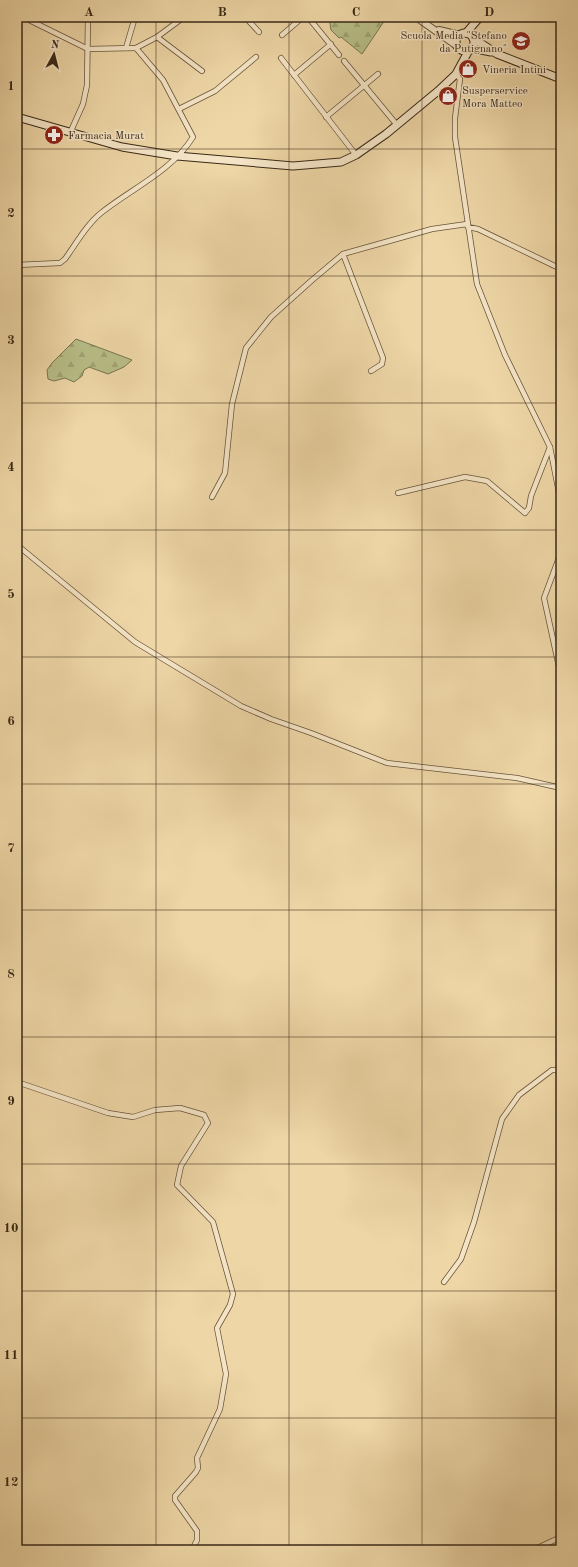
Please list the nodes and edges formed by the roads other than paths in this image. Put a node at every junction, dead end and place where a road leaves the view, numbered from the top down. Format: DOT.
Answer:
graph roads {
  1 [pos="23,17"];
  2 [pos="88,17"];
  3 [pos="135,17"];
  4 [pos="184,17"];
  5 [pos="245,17"];
  6 [pos="303,17"];
  7 [pos="308,17"];
  8 [pos="416,17"];
  9 [pos="480,17"];
  10 [pos="432,27"];
  11 [pos="258,32"];
  12 [pos="463,34"];
  13 [pos="282,35"];
  14 [pos="157,37"];
  15 [pos="473,38"];
  16 [pos="330,44"];
  17 [pos="458,47"];
  18 [pos="126,48"];
  19 [pos="136,48"];
  20 [pos="88,49"];
  21 [pos="470,49"];
  22 [pos="497,54"];
  23 [pos="339,55"];
  24 [pos="256,57"];
  25 [pos="281,58"];
  26 [pos="344,61"];
  27 [pos="458,70"];
  28 [pos="202,71"];
  29 [pos="378,74"];
  30 [pos="294,75"];
  31 [pos="561,79"];
  32 [pos="364,85"];
  33 [pos="179,109"];
  34 [pos="17,117"];
  35 [pos="326,117"];
  36 [pos="397,125"];
  37 [pos="70,133"];
  38 [pos="356,155"];
  39 [pos="176,156"];
  40 [pos="468,227"];
  41 [pos="343,254"];
  42 [pos="17,265"];
  43 [pos="561,269"];
  44 [pos="371,371"];
  45 [pos="550,447"];
  46 [pos="398,493"];
  47 [pos="212,497"];
  48 [pos="561,503"];
  49 [pos="17,545"];
  50 [pos="561,676"];
  51 [pos="561,788"];
  52 [pos="561,1070"];
  53 [pos="17,1082"];
  54 [pos="444,1282"];
  55 [pos="17,1404"];
  56 [pos="17,1447"];
  57 [pos="561,1536"];
  58 [pos="192,1550"];
  59 [pos="533,1550"];
  1 -- 20 [label="street"];
  2 -- 20 [label="street"];
  3 -- 18 [label="street"];
  4 -- 14 [label="street"];
  5 -- 11 [label="street"];
  6 -- 13 [label="street"];
  7 -- 16 [label="street"];
  8 -- 10 [label="street"];
  9 -- 12 [label="main road"];
  10 -- 12 [label="street"];
  10 -- 17 [label="street"];
  12 -- 15 [label="main road"];
  12 -- 17 [label="main road"];
  14 -- 19 [label="street"];
  14 -- 28 [label="street"];
  15 -- 21 [label="main road"];
  15 -- 22 [label="main road"];
  16 -- 23 [label="street"];
  16 -- 30 [label="street"];
  17 -- 21 [label="main road"];
  17 -- 27 [label="main road"];
  18 -- 19 [label="street"];
  18 -- 20 [label="street"];
  19 -- 33 [label="street"];
  20 -- 37 [label="street"];
  21 -- 22 [label="main road"];
  21 -- 27 [label="main road"];
  22 -- 31 [label="main road"];
  24 -- 33 [label="street"];
  25 -- 30 [label="street"];
  26 -- 32 [label="street"];
  27 -- 36 [label="main road"];
  27 -- 40 [label="street"];
  29 -- 32 [label="street"];
  30 -- 35 [label="street"];
  32 -- 35 [label="street"];
  32 -- 36 [label="street"];
  33 -- 39 [label="street"];
  34 -- 37 [label="main road"];
  35 -- 38 [label="street"];
  36 -- 38 [label="main road"];
  37 -- 39 [label="main road"];
  38 -- 39 [label="main road"];
  39 -- 42 [label="street"];
  40 -- 41 [label="street"];
  40 -- 43 [label="street"];
  40 -- 45 [label="street"];
  41 -- 44 [label="street"];
  41 -- 47 [label="street"];
  45 -- 46 [label="street"];
  45 -- 48 [label="street"];
  48 -- 50 [label="street"];
  49 -- 51 [label="street"];
  52 -- 54 [label="street"];
  53 -- 58 [label="street"];
  55 -- 56 [label="street"];
  57 -- 59 [label="street"];
}
